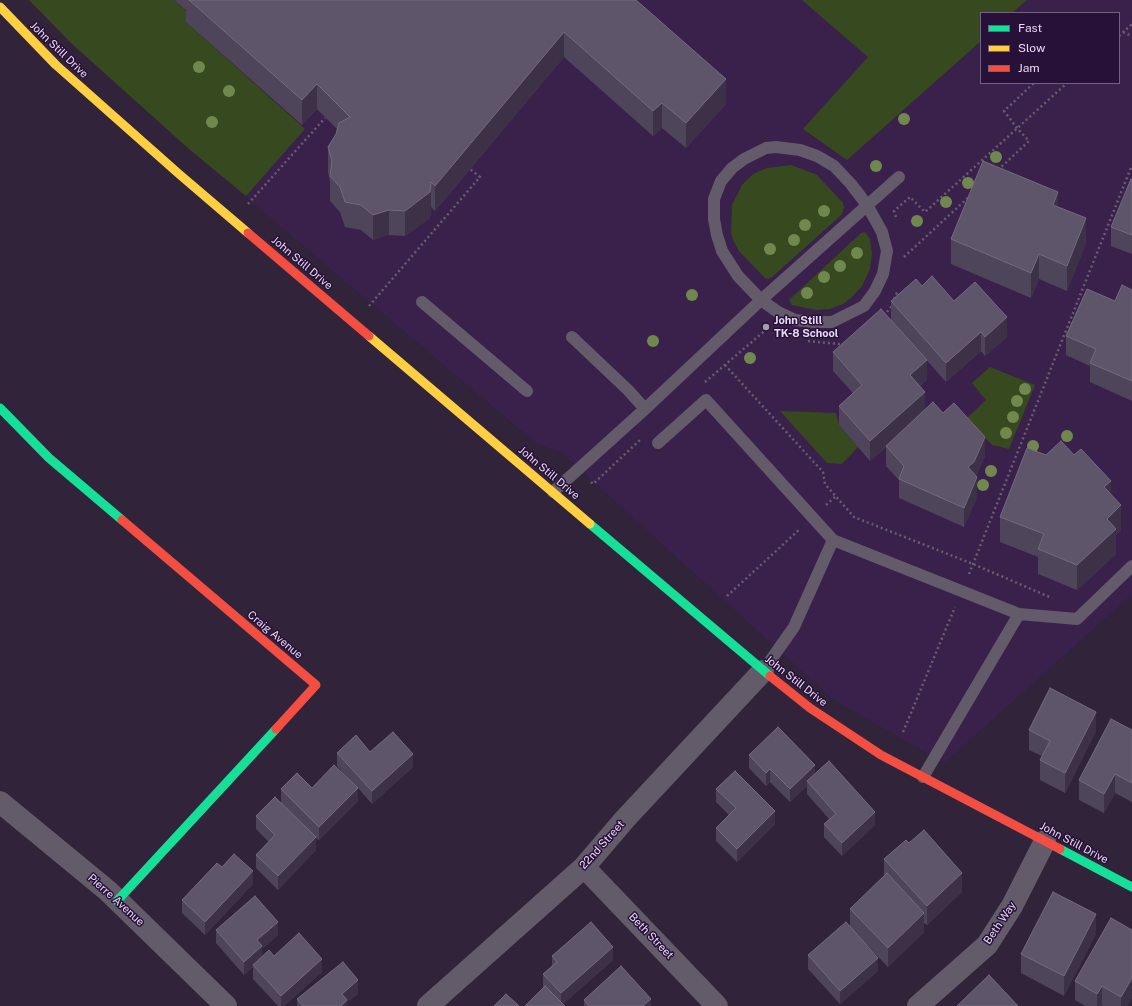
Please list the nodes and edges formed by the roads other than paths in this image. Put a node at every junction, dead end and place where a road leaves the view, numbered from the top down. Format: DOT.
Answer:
graph roads {
  1 [pos="0,7"];
  2 [pos="899,177"];
  3 [pos="867,205"];
  4 [pos="761,300"];
  5 [pos="422,302"];
  6 [pos="572,337"];
  7 [pos="528,391"];
  8 [pos="0,408"];
  9 [pos="645,409"];
  10 [pos="658,443"];
  11 [pos="553,492"];
  12 [pos="833,540"];
  13 [pos="1132,566"];
  14 [pos="1019,614"];
  15 [pos="763,671"];
  16 [pos="923,777"];
  17 [pos="0,802"];
  18 [pos="1045,841"];
  19 [pos="584,867"];
  20 [pos="1132,887"];
  21 [pos="117,900"];
  22 [pos="226,1006"];
  23 [pos="428,1006"];
  24 [pos="717,1006"];
  25 [pos="918,1006"];
  1 -- 11 [label="street, John Still Drive"];
  2 -- 3 [label="lane"];
  3 -- 4 [label="lane"];
  3 -- 4 [label="lane"];
  3 -- 4 [label="lane"];
  4 -- 9 [label="lane"];
  5 -- 7 [label="lane"];
  6 -- 9 [label="lane"];
  8 -- 21 [label="street, Craig Avenue"];
  9 -- 11 [label="lane"];
  10 -- 12 [label="lane"];
  11 -- 15 [label="street, John Still Drive"];
  12 -- 14 [label="lane"];
  12 -- 15 [label="lane"];
  13 -- 14 [label="lane"];
  14 -- 16 [label="lane"];
  15 -- 16 [label="street, John Still Drive"];
  15 -- 19 [label="street, 22nd Street"];
  16 -- 18 [label="street, John Still Drive"];
  17 -- 21 [label="street, Pierre Avenue"];
  18 -- 20 [label="street, John Still Drive"];
  18 -- 25 [label="street, Beth Way"];
  19 -- 23 [label="street, 22nd Street"];
  19 -- 24 [label="street, Beth Street"];
  21 -- 22 [label="street, Pierre Avenue"];
}
